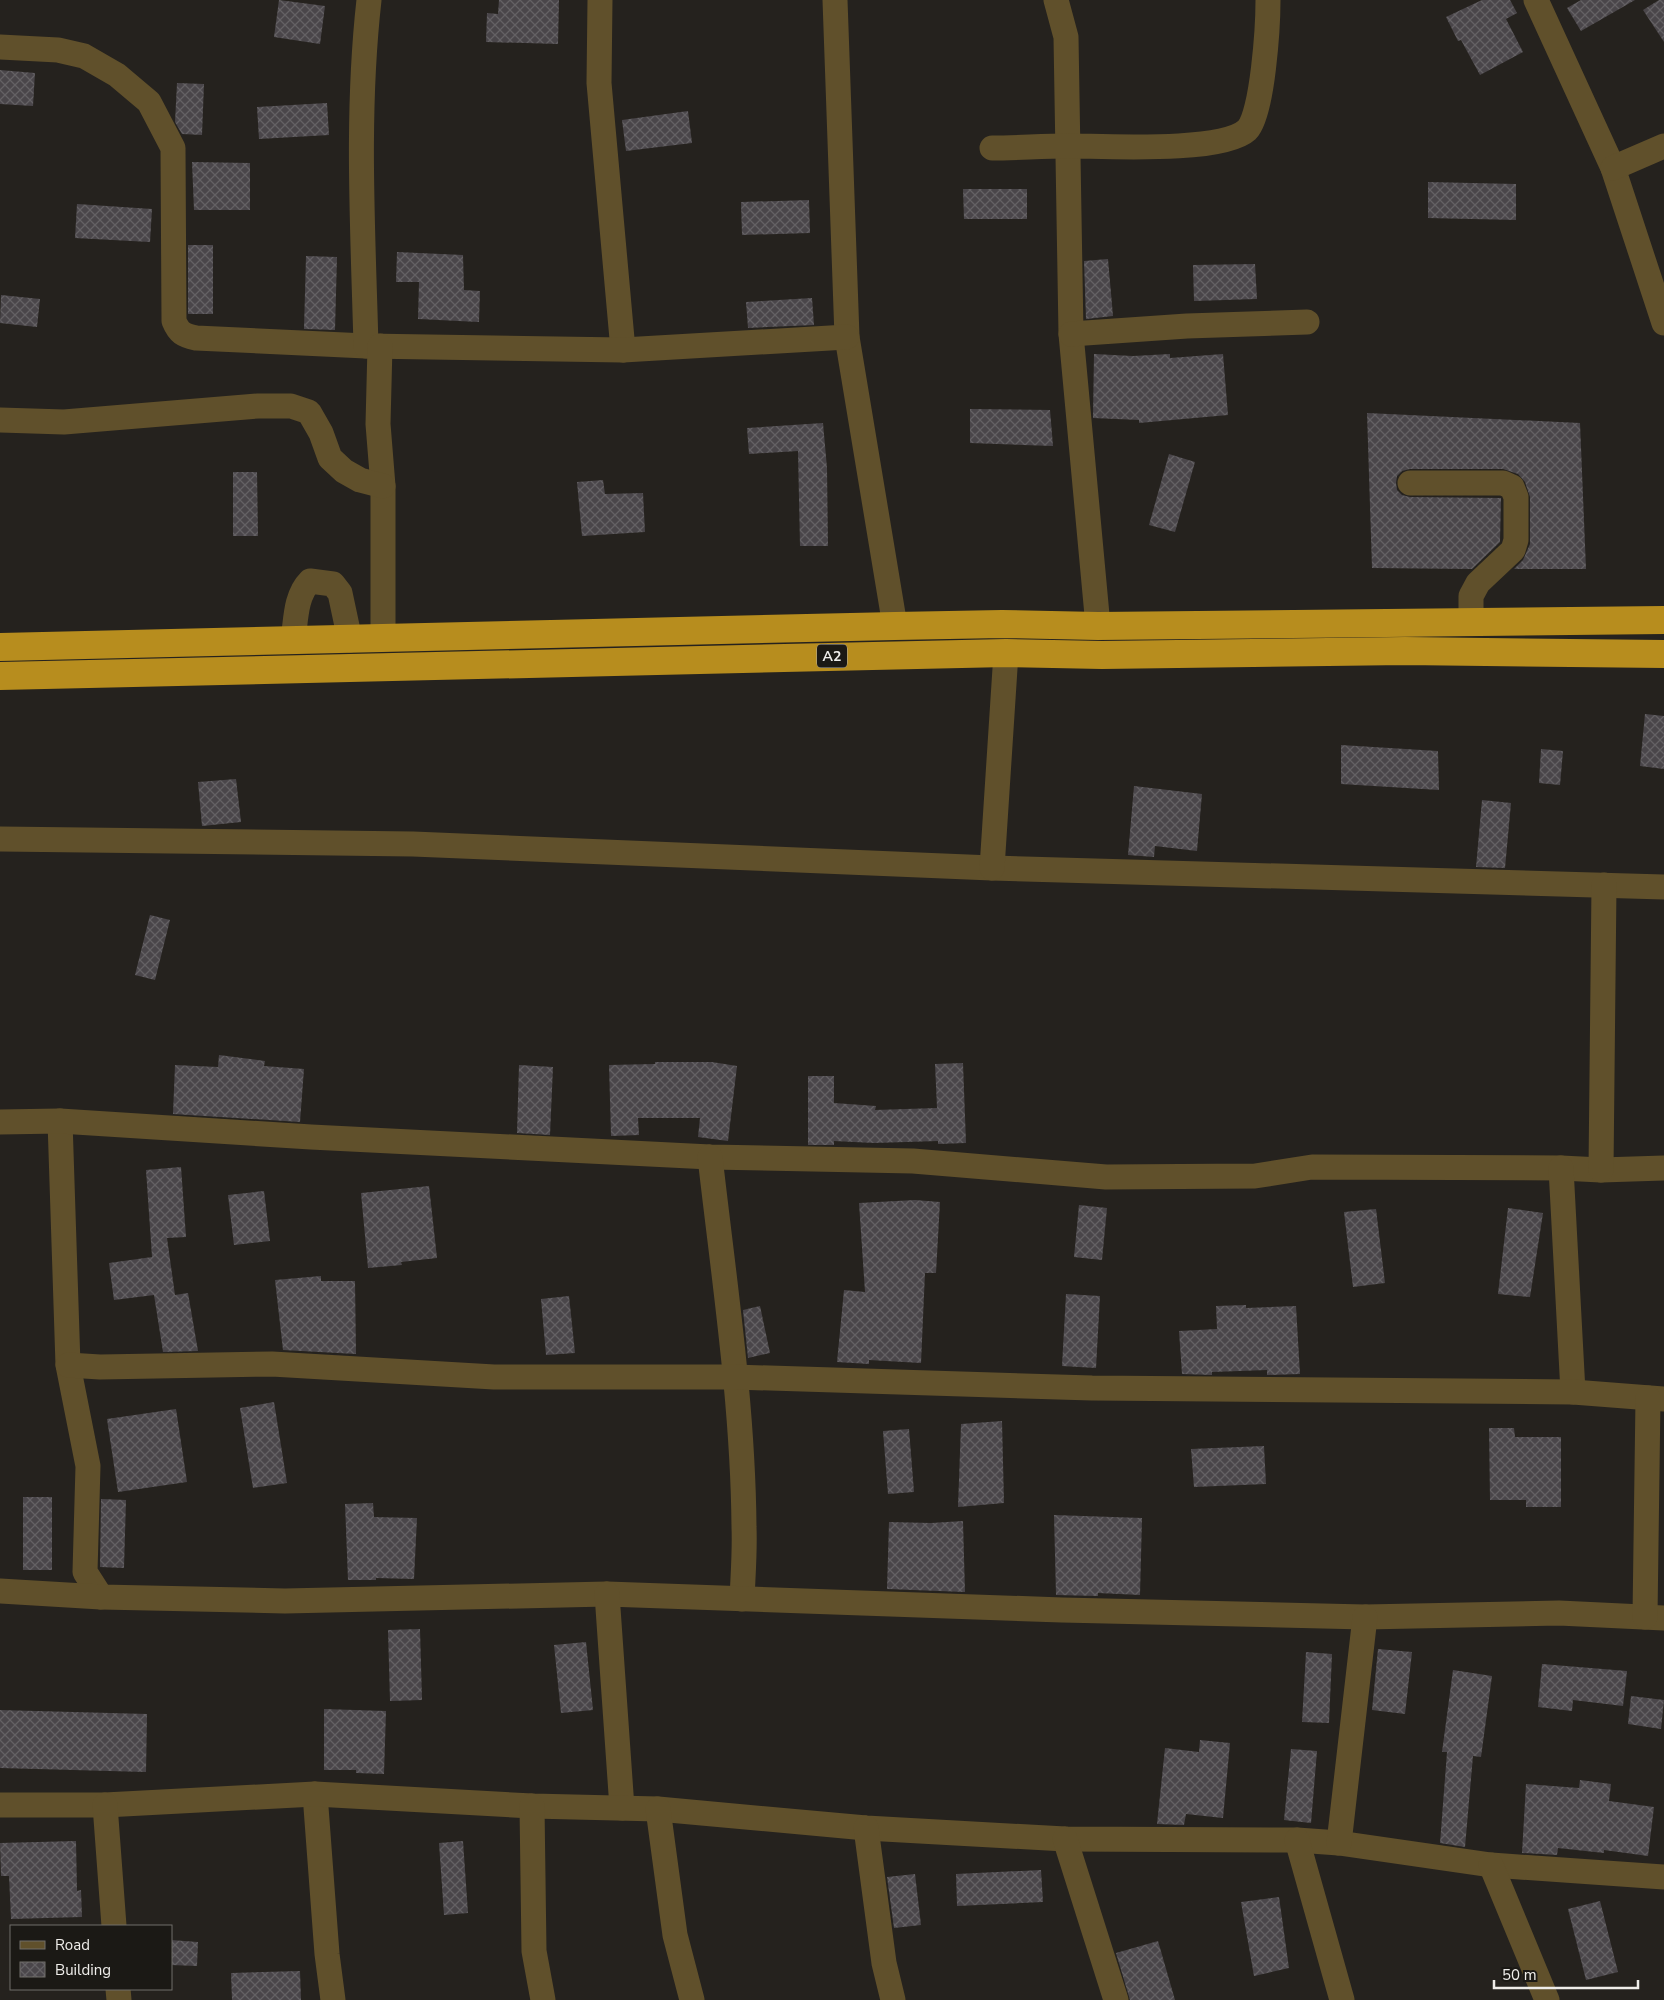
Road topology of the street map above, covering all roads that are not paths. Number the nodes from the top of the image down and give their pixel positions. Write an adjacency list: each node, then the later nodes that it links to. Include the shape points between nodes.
1 (369, 0): 16 (street, via 363,50 362,192)
2 (600, 0): 17 (street, via 599,83)
3 (835, 0): 15 (street)
4 (1056, 0): 8 (street, via 1066,36)
5 (1268, 0): 8 (street, via 1258,101 1247,129 1219,142 1147,147)
6 (1536, 0): 11 (street)
7 (0, 47): 16 (street, via 58,50 84,56 118,75 149,102 173,148 174,321 179,332 196,338)
8 (1068, 146): 10 (street); 14 (street)
9 (1664, 146): 11 (street)
10 (992, 148)
11 (1613, 168): 13 (street)
12 (1306, 322): 14 (street)
13 (1664, 323)
14 (1071, 334): 24 (street)
15 (847, 337): 17 (street); 23 (street)
16 (373, 346): 17 (street); 20 (street)
17 (623, 350)
18 (0, 420): 20 (street, via 64,422 291,406 309,412 330,458 344,471 360,480)
19 (1410, 483): 22 (street, via 1503,483 1512,487 1516,497 1516,540 1513,550 1478,583 1471,596)
20 (383, 486): 25 (street)
21 (1664, 620): 22 (highway, A2)
22 (1472, 622): 24 (highway, A2)
23 (895, 626): 24 (highway, A2); 25 (highway, A2)
24 (1098, 626)
25 (384, 638): 27 (highway, A2)
26 (293, 640): 27 (highway, A2); 27 (street, via 298,603 310,581 333,584 340,592); 28 (highway, A2)
27 (350, 640)
28 (0, 647)
29 (1006, 653): 30 (highway, A2, via 1405,651); 31 (highway, A2); 33 (street)
30 (1664, 654)
31 (0, 676)
32 (0, 839): 33 (street, via 413,844)
33 (992, 868): 35 (street)
34 (1663, 884): 35 (street)
35 (1604, 885): 41 (street)
36 (60, 1121): 37 (street); 38 (street); 42 (street)
37 (0, 1122)
38 (710, 1157): 39 (street, via 913,1161 1106,1177 1255,1176 1312,1167); 43 (street)
39 (1561, 1168): 41 (street); 44 (street)
40 (1664, 1168): 41 (street)
41 (1601, 1170)
42 (68, 1364): 43 (street, via 100,1367 272,1364 494,1377); 48 (street, via 88,1466 85,1572)
43 (734, 1377): 44 (street, via 1092,1388); 49 (street, via 744,1528)
44 (1573, 1392): 45 (street)
45 (1656, 1399): 51 (street)
46 (0, 1591): 48 (street)
47 (607, 1594): 48 (street, via 285,1602); 49 (street); 56 (street)
48 (101, 1597)
49 (742, 1599): 50 (street)
50 (1365, 1616): 51 (street, via 1560,1613); 61 (street)
51 (1654, 1618)
52 (315, 1794): 54 (street); 55 (street); 65 (street)
53 (0, 1805): 54 (street)
54 (105, 1805): 64 (street)
55 (532, 1806): 56 (street); 66 (street, via 534,1951)
56 (622, 1808): 57 (street)
57 (658, 1809): 58 (street); 67 (street, via 675,1935)
58 (866, 1828): 59 (street); 68 (street)
59 (1065, 1839): 60 (street); 69 (street)
60 (1297, 1840): 61 (street); 70 (street)
61 (1339, 1843): 62 (street)
62 (1491, 1865): 63 (street); 71 (street)
63 (1664, 1877)
64 (114, 1925)
65 (333, 2000)
66 (543, 2000)
67 (692, 2000)
68 (892, 2000)
69 (1116, 2000)
70 (1342, 2000)
71 (1547, 2000)

